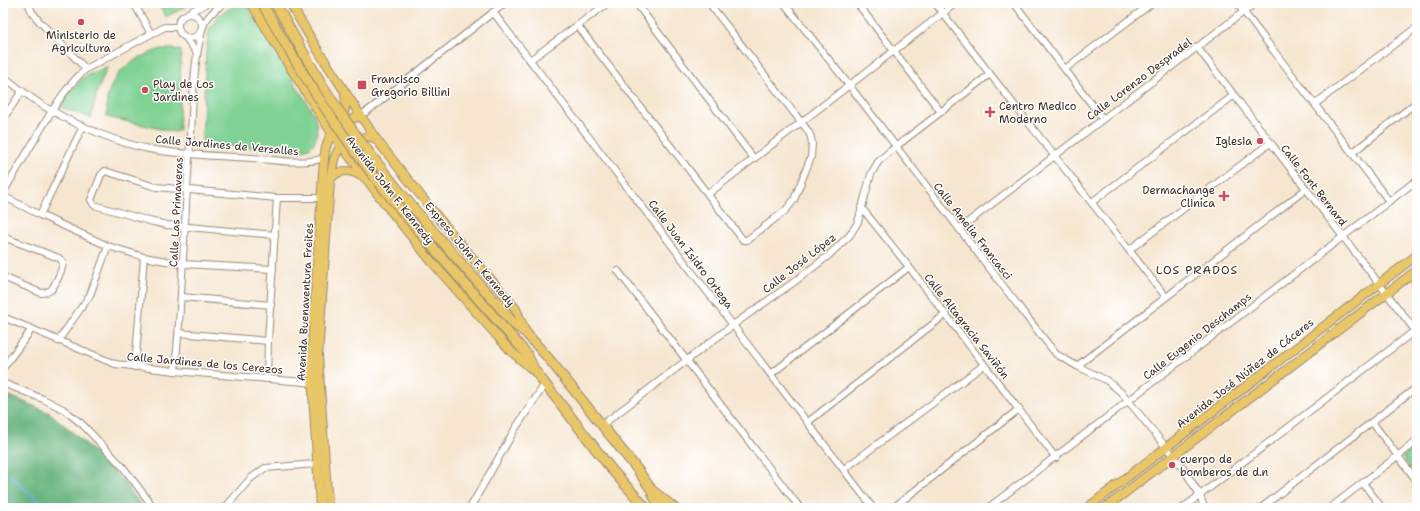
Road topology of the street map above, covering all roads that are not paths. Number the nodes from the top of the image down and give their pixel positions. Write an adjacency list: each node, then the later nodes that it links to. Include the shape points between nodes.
1 (28, 3): 35 (street, via 39,21)
2 (208, 3): 24 (street)
3 (224, 3): 28 (street, Calle Las Primaveras, via 205,20)
4 (251, 3): 47 (main road, Avenida John F. Kennedy)
5 (262, 3): 113 (highway, Expreso John F. Kennedy, bridge, via 336,125 358,156 413,224 527,354)
6 (275, 3): 104 (highway, Expreso John F. Kennedy, bridge, via 335,105 363,145 453,254 515,325)
7 (290, 3): 41 (main road, Avenida John F. Kennedy)
8 (505, 3): 21 (street)
9 (608, 3): 25 (street)
10 (636, 3): 64 (street)
11 (709, 3): 51 (street)
12 (784, 3): 39 (street, Calle Amelia Francasci)
13 (857, 3): 32 (street)
14 (935, 3): 23 (street)
15 (956, 3): 23 (street)
16 (1014, 3): 36 (street)
17 (1152, 3): 36 (street)
18 (1237, 3): 22 (street)
19 (1255, 3): 22 (street, Calle Lorenzo Despradel)
20 (136, 6): 29 (street)
21 (493, 12): 34 (street, Calle Juan Isidro Ortega); 48 (street)
22 (1243, 12): 31 (street, Calle Lorenzo Despradel); 44 (street)
23 (943, 13): 32 (street); 37 (street)
24 (185, 15): 26 (street); 28 (street, via 197,16 202,23)
25 (578, 26): 34 (street); 71 (street)
26 (178, 27): 29 (street, via 166,27); 30 (street, via 180,34)
27 (1417, 27): 44 (street)
28 (202, 29): 30 (street, via 197,37); 33 (street, Calle Las Primaveras)
29 (152, 34): 35 (street)
30 (186, 38): 33 (street)
31 (1197, 47): 42 (street, Calle Font Bernard); 50 (street, Calle Lorenzo Despradel)
32 (894, 51): 39 (street); 46 (street)
33 (197, 53): 60 (street, Calle Las Primaveras)
34 (530, 60): 100 (street, Calle Juan Isidro Ortega)
35 (86, 69): 45 (street, via 64,92)
36 (1065, 69): 50 (street)
37 (990, 74): 46 (street, Calle José López); 61 (street)
38 (3, 76): 40 (street, Calle Jardines de Versalles)
39 (849, 85): 51 (street); 57 (street, Calle Amelia Francasci)
40 (22, 91): 45 (street, Calle Jardines de Versalles); 49 (street)
41 (345, 92): 47 (main road, via 346,108 341,116 330,119); 48 (main road, Avenida John F. Kennedy)
42 (1233, 96): 55 (street, Calle Font Bernard); 75 (street)
43 (1417, 102): 59 (street)
44 (1315, 104): 59 (street)
45 (52, 111): 52 (street, Calle Jardines de Versalles); 70 (street)
46 (941, 112): 57 (street, Calle José López)
47 (321, 115): 53 (main road, Avenida John F. Kennedy); 58 (main road)
48 (362, 117): 53 (main road, via 339,125); 54 (main road, Avenida John F. Kennedy); 56 (main road, Avenida Buenaventura Freites, via 345,135)
49 (3, 119)
50 (1103, 119): 61 (street, Calle Lorenzo Despradel)
51 (801, 123): 64 (street); 71 (street, via 811,137 811,157 794,200 785,211 747,240 743,240)
52 (83, 126): 60 (street, Calle Jardines de Versalles, via 148,149); 77 (street)
53 (332, 133): 56 (main road, Avenida John F. Kennedy); 58 (main road, Avenida Buenaventura Freites)
54 (376, 139): 63 (main road, via 367,136 357,141 352,149); 104 (main road, Avenida John F. Kennedy, via 516,309)
55 (1270, 143): 69 (street, Calle Font Bernard); 84 (street)
56 (341, 144): 63 (main road, Avenida John F. Kennedy); 67 (main road, Avenida Buenaventura Freites, via 334,158)
57 (896, 147): 76 (street, Calle José López, via 878,162 871,174); 79 (street, Calle Amelia Francasci)
58 (326, 148): 62 (main road, Avenida Buenaventura Freites)
59 (1352, 153): 74 (street)
60 (189, 154): 62 (street, Calle Jardines de Versalles, via 308,162); 68 (street, Calle Las Primaveras)
61 (1055, 156): 75 (street); 79 (street, Calle Lorenzo Despradel)
62 (324, 158): 73 (main road, Avenida Buenaventura Freites)
63 (351, 159): 65 (main road, Avenida John F. Kennedy)
64 (754, 159): 71 (street)
65 (367, 180): 67 (main road, via 348,170 338,172); 113 (main road, Avenida John F. Kennedy, via 458,292 513,353)
66 (1417, 180): 74 (street, Calle Eugenio Deschamps)
67 (330, 181): 117 (main road, Avenida Buenaventura Freites)
68 (187, 189): 72 (street); 78 (street, Calle Las Primaveras); 78 (street, via 156,187 105,171 101,175 92,202 94,205 153,222)
69 (1306, 189): 82 (street, Calle Font Bernard); 96 (street)
70 (3, 194): 77 (street)
71 (708, 194)
72 (277, 198): 73 (street); 80 (street)
73 (321, 198): 117 (main road, Avenida Buenaventura Freites, via 311,343)
74 (1389, 201): 82 (street, Calle Eugenio Deschamps)
75 (1092, 202): 84 (street)
76 (861, 207): 88 (street, Calle Altagracia Saviñón); 100 (street, Calle José López, via 858,222 850,235 828,256)
77 (40, 215): 83 (street)
78 (184, 226): 80 (street); 87 (street, Calle Las Primaveras)
79 (959, 229): 109 (street, Calle Amelia Francasci, via 1056,354)
80 (275, 235): 89 (street)
81 (3, 237): 92 (street, via 59,258 63,262 63,267 46,293)
82 (1342, 237): 93 (street, Calle Font Bernard); 120 (street, Calle Eugenio Deschamps)
83 (108, 246): 86 (street); 105 (street, via 90,295)
84 (1129, 250): 96 (street)
85 (1417, 255): 93 (main road, Avenida José Núñez de Cáceres)
86 (144, 257): 87 (street); 110 (street)
87 (183, 264): 89 (street); 95 (street, Calle Las Primaveras)
88 (909, 267): 98 (street, Calle Altagracia Saviñón); 114 (street)
89 (273, 269): 97 (street)
90 (1417, 270): 94 (main road, Avenida José Núñez de Cáceres)
91 (618, 271): 107 (street)
92 (3, 277)
93 (1378, 284): 94 (street, Calle Font Bernard); 126 (main road, Avenida José Núñez de Cáceres)
94 (1386, 294): 102 (street, Calle Font Bernard); 127 (main road, Avenida José Núñez de Cáceres)
95 (181, 297): 97 (street); 103 (street, Calle Las Primaveras)
96 (1166, 297): 109 (street)
97 (271, 305): 106 (street)
98 (946, 314): 108 (street, Calle Altagracia Saviñón); 122 (street)
99 (3, 317): 101 (street, Calle Jardines de los Cerezos)
100 (733, 325): 107 (street, Calle José López); 114 (street, Calle Juan Isidro Ortega)
101 (32, 329): 105 (street, Calle Jardines de los Cerezos); 111 (street)
102 (1416, 331): 136 (street)
103 (179, 333): 106 (street); 112 (street, Calle Las Primaveras)
104 (526, 333): 124 (highway, Expreso John F. Kennedy)
105 (58, 341): 110 (street, Calle Jardines de los Cerezos, via 115,364)
106 (268, 341): 115 (street)
107 (687, 361): 124 (street, Calle José López); 146 (street)
108 (984, 364): 121 (street, Calle Altagracia Saviñón); 131 (street)
109 (1077, 366): 120 (street, Calle Amelia Francasci, via 1106,380)
110 (135, 367): 112 (street, Calle Jardines de los Cerezos)
111 (3, 368)
112 (175, 371): 115 (street, Calle Jardines de los Cerezos)
113 (535, 371): 118 (highway, Expreso John F. Kennedy)
114 (771, 374): 122 (street, Calle Juan Isidro Ortega)
115 (267, 378): 117 (street, Calle Jardines de los Cerezos)
116 (3, 383): 138 (street, via 63,409 82,424 123,467)
117 (315, 383): 130 (main road, Avenida Buenaventura Freites); 141 (main road, Avenida Buenaventura Freites)
118 (545, 384): 135 (highway, Expreso John F. Kennedy, via 612,470); 142 (street, via 515,429)
119 (1417, 388): 123 (street)
120 (1128, 401): 126 (street, Calle Amelia Francasci); 129 (street, Calle Eugenio Deschamps)
121 (1019, 409): 129 (street, Calle Altagracia Saviñón); 148 (street)
122 (808, 422): 131 (street, Calle Juan Isidro Ortega)
123 (1372, 422): 128 (street); 154 (street)
124 (602, 426): 134 (highway, Expreso John F. Kennedy)
125 (1417, 442): 128 (street)
126 (1166, 447): 127 (street, Calle Amelia Francasci); 150 (main road, Avenida José Núñez de Cáceres)
127 (1173, 456): 136 (street, Calle Amelia Francasci); 151 (main road, Avenida José Núñez de Cáceres)
128 (1398, 456): 132 (street); 133 (street)
129 (1056, 458): 149 (street, Calle Eugenio Deschamps)
130 (316, 464): 139 (street, via 265,468 250,479); 140 (main road, Avenida Buenaventura Freites)
131 (844, 469): 147 (street, Calle Juan Isidro Ortega)
132 (1417, 481)
133 (1363, 483): 155 (street); 156 (street)
134 (651, 489): 137 (highway, Expreso John F. Kennedy); 145 (main road)
135 (635, 494): 143 (main road); 144 (highway, Expreso John F. Kennedy)
136 (1200, 494): 152 (street); 153 (street, Calle Amelia Francasci)
137 (661, 507)
138 (154, 508)
139 (225, 508)
140 (320, 508)
141 (328, 508)
142 (470, 508)
143 (642, 508)
144 (646, 508)
145 (675, 508)
146 (800, 508)
147 (873, 508)
148 (893, 508)
149 (988, 508)
150 (1087, 508)
151 (1105, 508)
152 (1183, 508)
153 (1204, 508)
154 (1260, 508)
155 (1330, 508)
156 (1382, 508)

